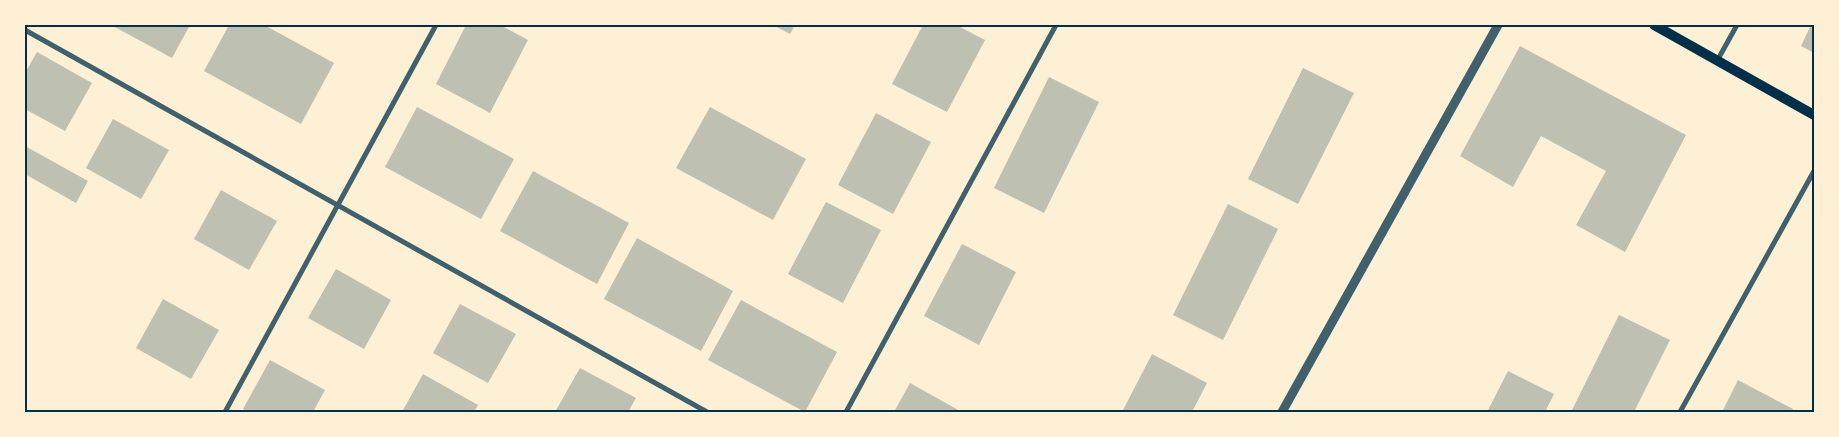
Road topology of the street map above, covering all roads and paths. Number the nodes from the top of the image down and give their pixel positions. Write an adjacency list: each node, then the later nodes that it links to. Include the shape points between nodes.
1 (436, 25): 10 (street)
2 (1056, 25): 13 (street)
3 (1498, 25): 14 (street)
4 (1654, 25): 7 (main road)
5 (1737, 25): 7 (street)
6 (25, 30): 10 (street)
7 (1717, 60): 8 (main road)
8 (1814, 115)
9 (1814, 171): 15 (street)
10 (338, 204): 11 (street); 12 (street)
11 (226, 412)
12 (707, 412)
13 (846, 412)
14 (1282, 412)
15 (1680, 412)

